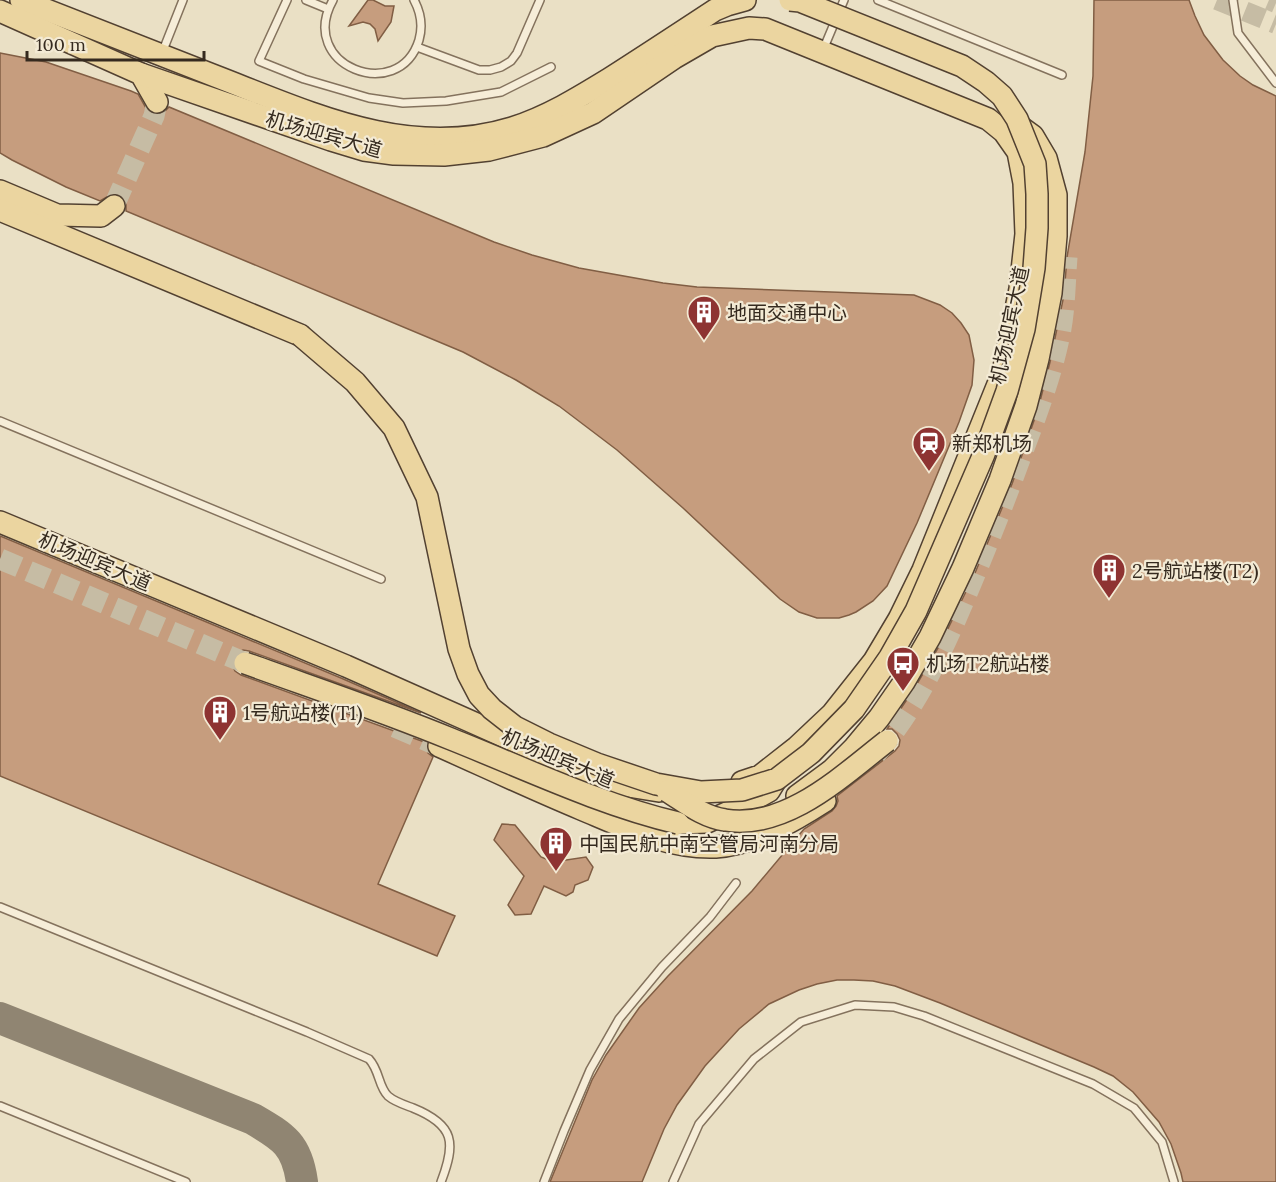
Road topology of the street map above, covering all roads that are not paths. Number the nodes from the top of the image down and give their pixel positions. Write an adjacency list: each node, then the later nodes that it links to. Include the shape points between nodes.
1 (21, 0): 17 (main road)
2 (183, 0): 17 (lane)
3 (287, 0): 18 (lane, via 259,61 369,98 403,103 501,92)
4 (306, 0): 13 (lane)
5 (333, 0): 13 (lane)
6 (414, 0): 15 (lane, via 421,16)
7 (540, 0): 15 (lane, via 518,53 501,68 478,70)
8 (745, 0): 17 (main road, via 715,10 556,111 515,128 469,138 407,138 341,124)
9 (790, 0): 23 (main road, bridge, via 962,66)
10 (844, 0): 16 (lane)
11 (878, 0): 20 (lane)
12 (1233, 0): 21 (lane, via 1238,33)
13 (328, 9): 15 (lane, via 326,38 332,52 354,70 369,74 397,68)
14 (0, 11): 19 (main road, 机场迎宾大道)
15 (417, 47)
16 (822, 52): 19 (main road, 机场迎宾大道, via 765,29 749,28 712,36 567,126 489,150 444,155 364,150); 22 (main road, 机场迎宾大道)
17 (161, 55)
18 (551, 67)
19 (141, 74): 24 (main road)
20 (1062, 75)
21 (1276, 83)
22 (906, 86): 35 (main road, 机场迎宾大道, via 988,119 1005,132 1018,152 1026,234 1020,289 1003,372 923,570 874,660 832,714); 36 (main road, via 950,95 991,110 1033,136 1046,158 1056,195 1051,292 1026,406 1000,480 958,578 904,682 879,718)
23 (1002, 96): 28 (main road, bridge, via 1028,119 1057,162 1069,207); 38 (main road, bridge, via 1017,119 1035,164 1037,228 1024,329 984,454 916,611 854,709 811,753 777,779 742,790 701,792)
24 (158, 102)
25 (0, 191): 26 (main road, via 57,215 101,216)
26 (114, 206)
27 (0, 210): 38 (main road, bridge, via 300,335 356,381 394,428 427,497 459,650 480,695 515,727 597,764)
28 (1067, 257)
29 (0, 421): 31 (lane)
30 (0, 522): 37 (main road, 机场迎宾大道, via 346,666)
31 (381, 579)
32 (245, 663): 42 (main road, bridge, via 443,735 645,815 678,823)
33 (887, 741): 38 (main road, bridge, via 818,794 754,821 723,820 700,812)
34 (439, 746): 40 (main road, via 640,834 682,845 716,847 740,843 786,824)
35 (797, 747): 37 (main road, 机场迎宾大道, via 760,776 721,790 685,795); 39 (main road)
36 (832, 770): 39 (main road); 42 (main road, via 800,795 748,814)
37 (609, 783): 41 (main road, via 678,807 710,810)
38 (656, 784)
39 (769, 791): 41 (main road)
40 (825, 801)
41 (742, 806): 42 (main road)
42 (707, 822)
43 (736, 883): 48 (lane, via 619,1019 590,1070)
44 (0, 907): 47 (lane, via 369,1059 387,1095 435,1118 446,1130 450,1154)
45 (0, 1106): 46 (lane)
46 (186, 1182)
47 (441, 1182)
48 (544, 1182)
49 (673, 1182): 50 (lane, via 699,1124 754,1059 801,1022 855,1005 894,1007 924,1016 1093,1084 1134,1108 1162,1142)
50 (1174, 1182)

